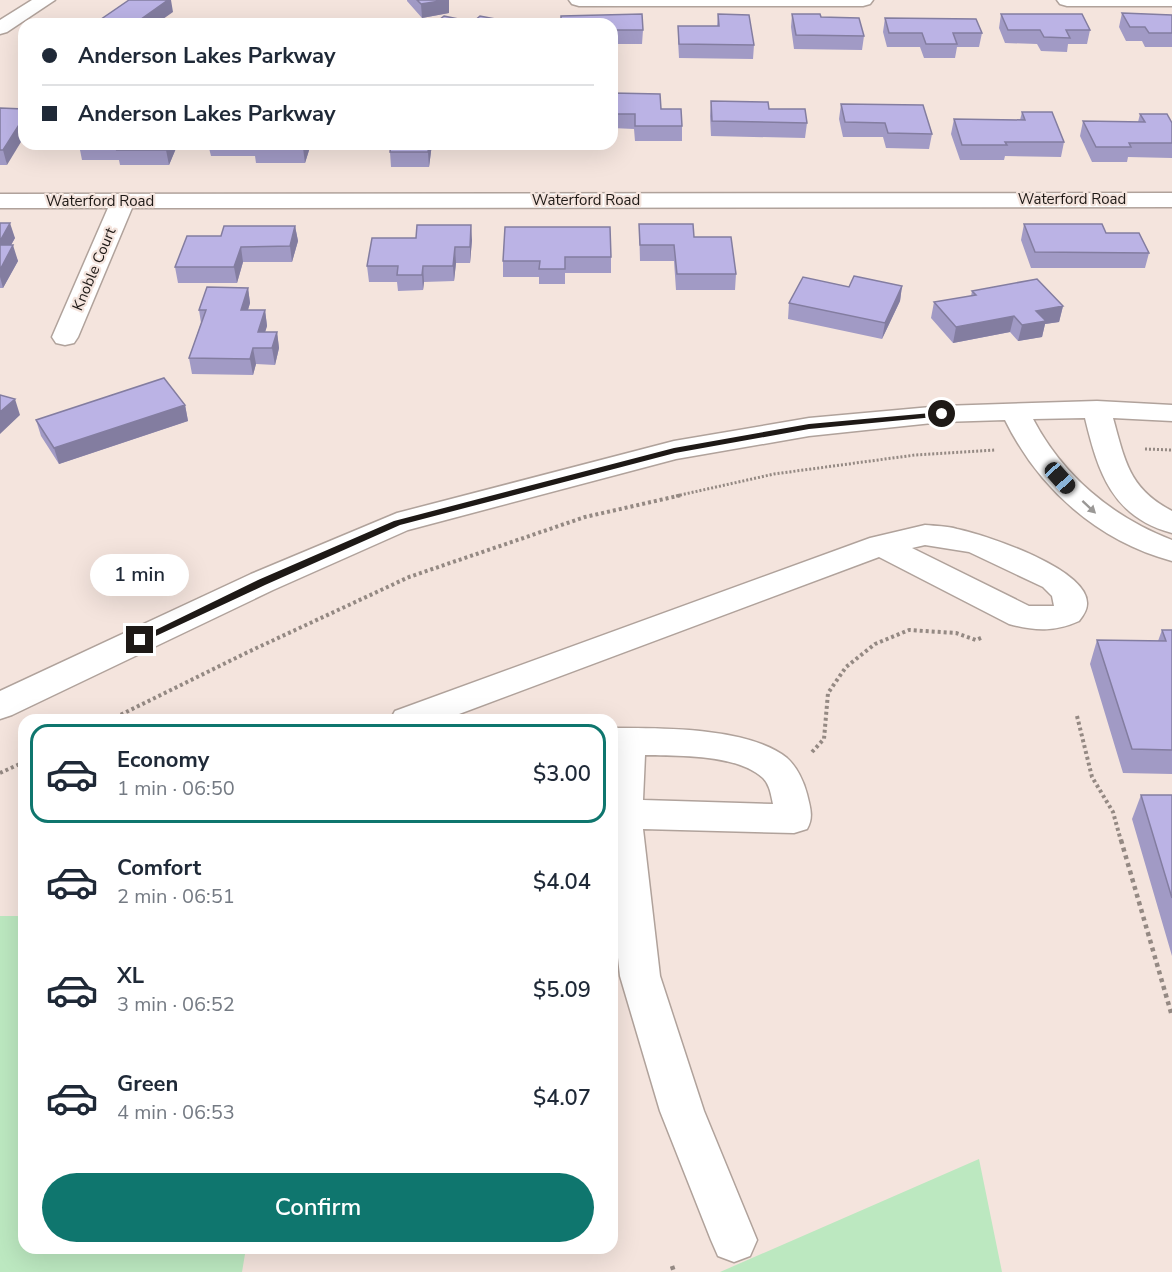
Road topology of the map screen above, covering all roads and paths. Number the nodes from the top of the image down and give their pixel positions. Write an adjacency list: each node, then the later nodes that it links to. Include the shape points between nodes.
1 (45, 0): 6 (street)
2 (579, 0): 3 (street)
3 (863, 0)
4 (1067, 0): 5 (street)
5 (1172, 0)
6 (0, 28)
7 (879, 199): 8 (street, Waterford Road); 10 (street, Waterford Road); 11 (street)
8 (1172, 200)
9 (0, 201): 10 (street, Waterford Road)
10 (123, 201): 12 (street, Knoble Court)
11 (884, 223)
12 (65, 338)
13 (1098, 409): 14 (street); 15 (street); 16 (street)
14 (1015, 411): 17 (street); 23 (street, via 809,427 674,450 397,523 262,582)
15 (1172, 413)
16 (1107, 447): 18 (path); 19 (street, via 1117,481 1146,509)
17 (1034, 448): 21 (street, one-way to 21, via 1094,513 1124,532); 24 (path, via 915,455 774,474 585,517 409,577)
18 (1172, 450)
19 (1172, 523)
20 (881, 544): 20 (street, via 925,535 980,545 1054,579 1067,591 1071,603 1068,613 1056,619 1021,616); 25 (street)
21 (1172, 551)
22 (992, 634): 30 (path, via 976,640 956,633 909,630 875,644 846,667 828,693 824,739)
23 (18, 708)
24 (122, 714)
25 (425, 714)
26 (1077, 716): 32 (path, via 1092,777 1113,812)
27 (620, 741): 30 (street, via 746,751 768,763); 31 (street)
28 (18, 765): 29 (path)
29 (0, 773)
30 (785, 781): 31 (street, via 794,819)
31 (624, 814): 33 (street, via 640,976 682,1112)
32 (1172, 1016)
33 (734, 1240)

